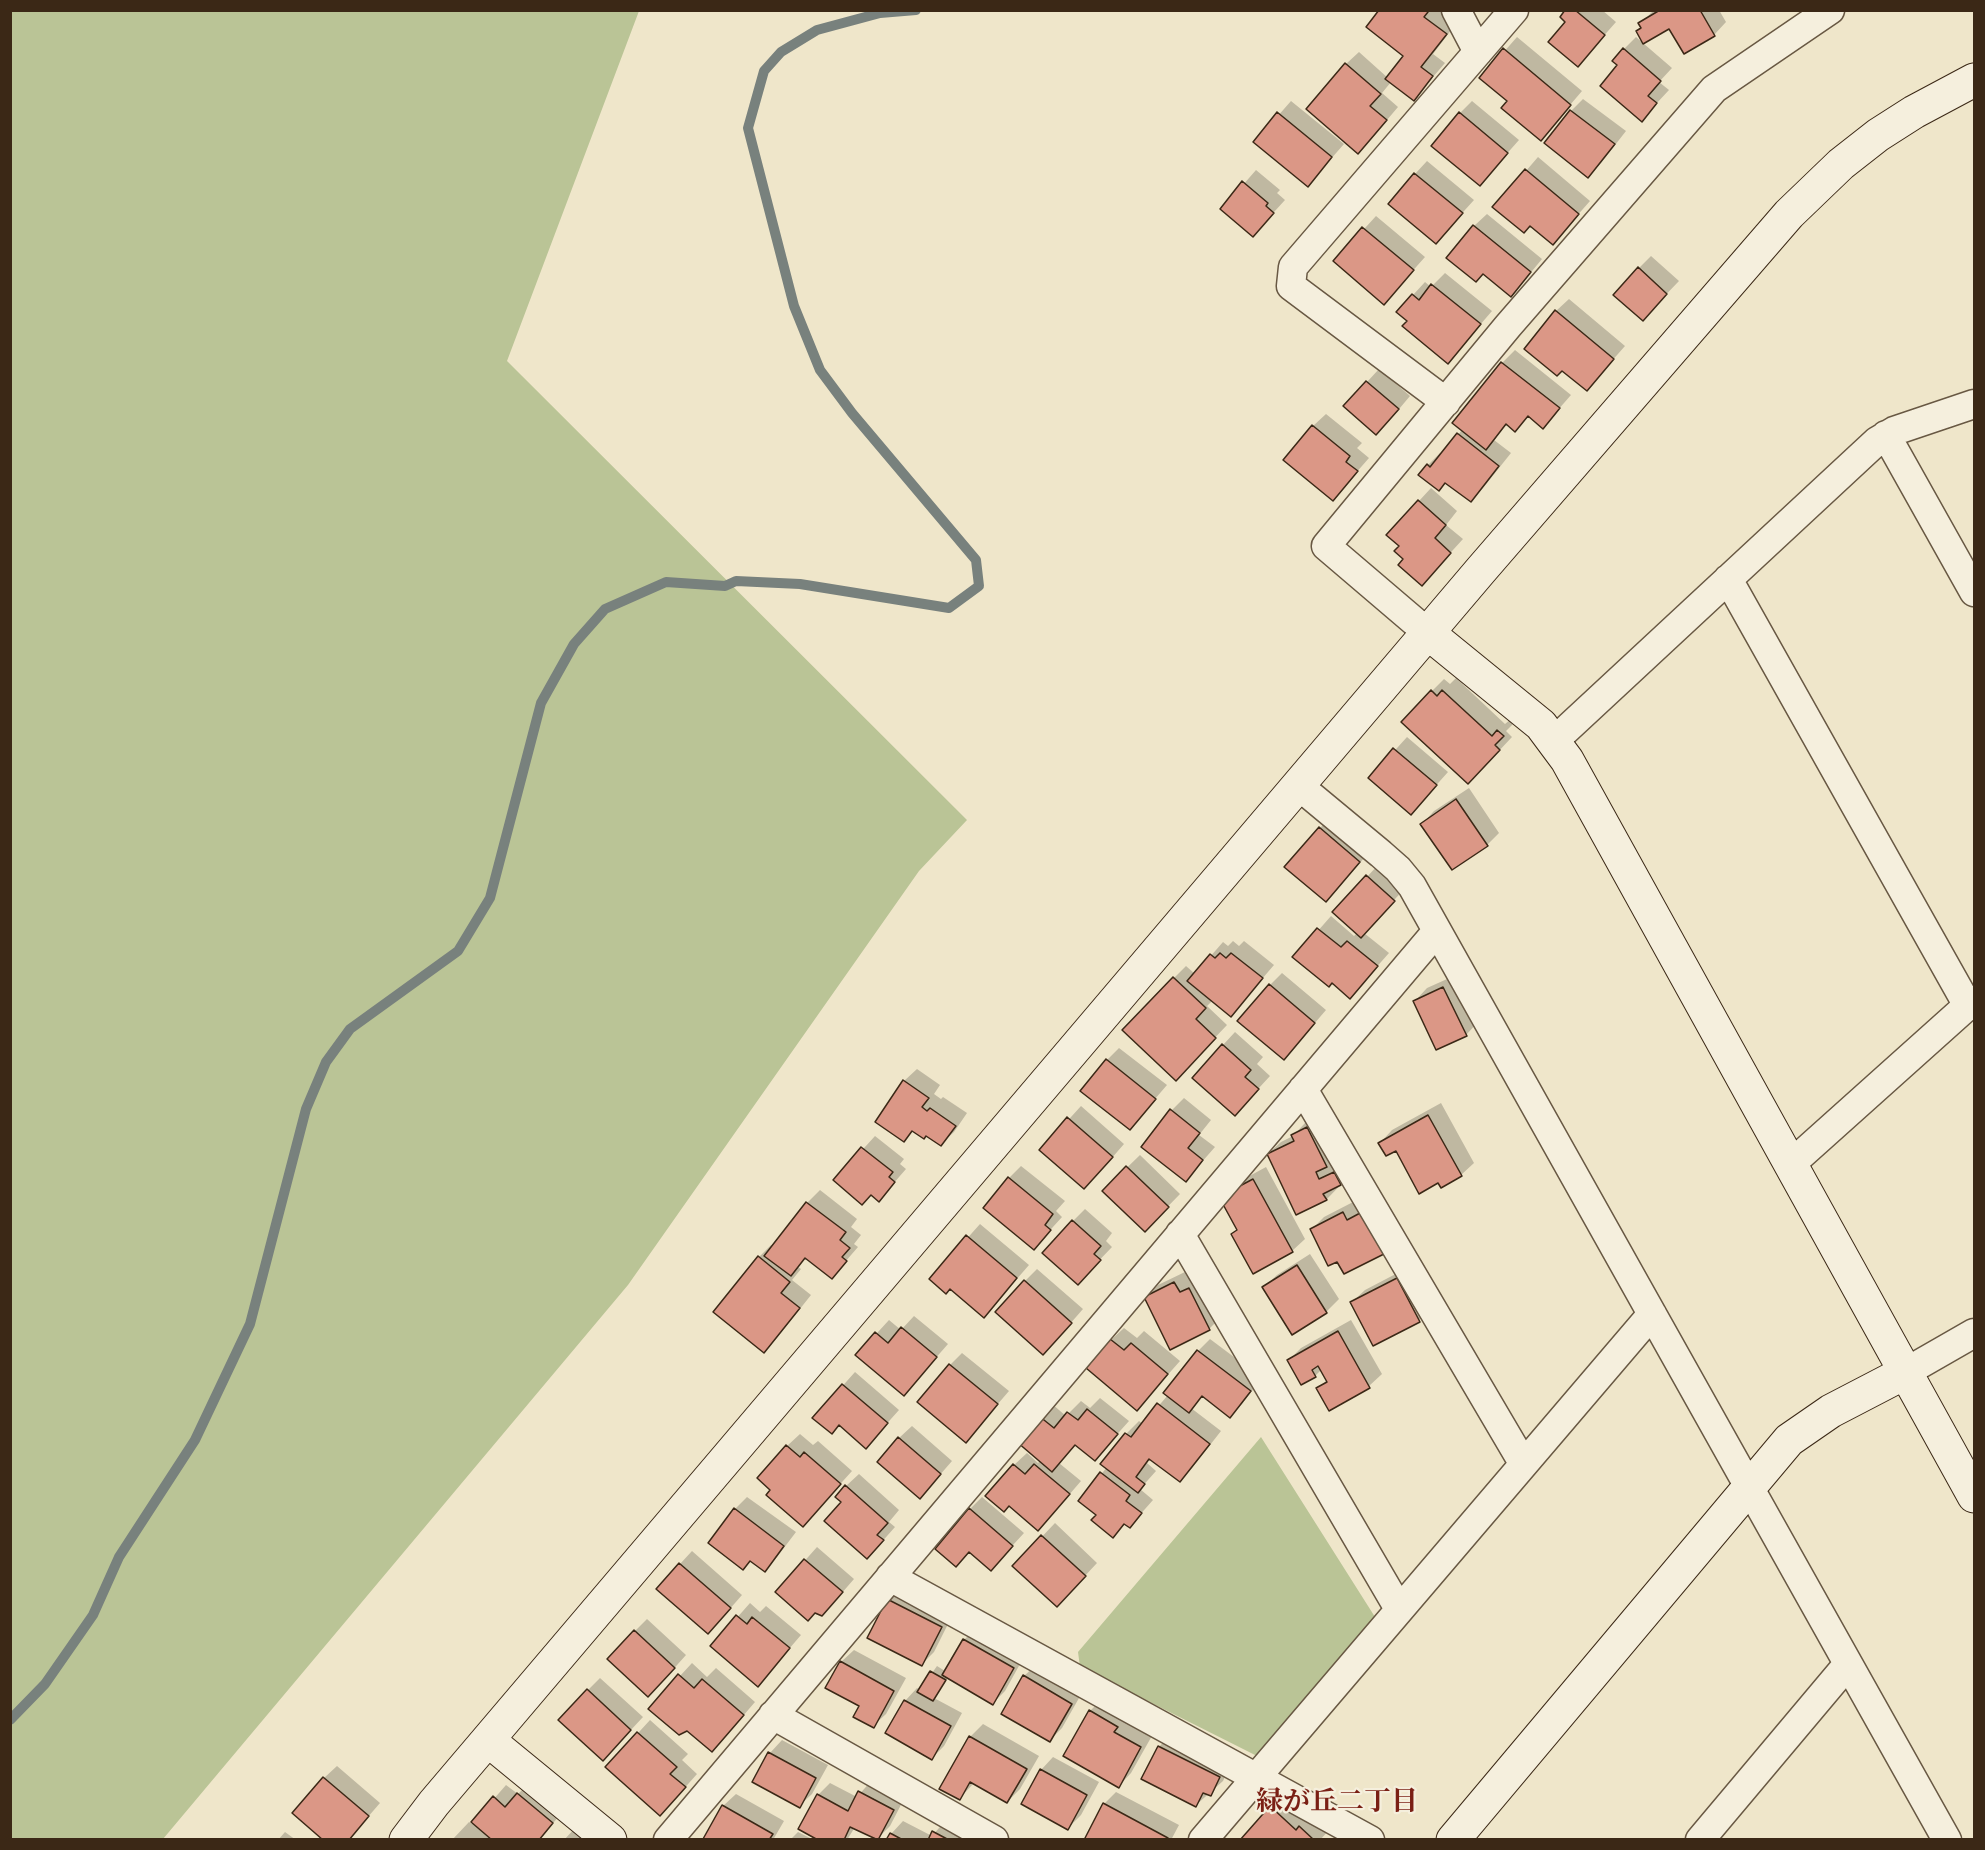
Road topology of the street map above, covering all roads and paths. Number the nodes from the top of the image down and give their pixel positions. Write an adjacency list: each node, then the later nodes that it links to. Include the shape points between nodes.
1 (1456, 10): 4 (street)
2 (1514, 10): 4 (street)
3 (1830, 10): 6 (street, via 1714,89)
4 (1478, 52): 6 (street, via 1293,267 1292,286)
5 (1974, 80): 11 (street, via 1878,135 1812,190)
6 (1446, 402): 11 (street, via 1326,546)
7 (1974, 404): 8 (street)
8 (1886, 435): 9 (street); 10 (street)
9 (1728, 579): 12 (street); 15 (street)
10 (1974, 592)
11 (1428, 633): 12 (street); 13 (street)
12 (1554, 741): 17 (street)
13 (1299, 786): 14 (street, via 1398,869); 29 (street)
14 (1437, 931): 16 (street); 19 (street)
15 (1971, 1003): 17 (street)
16 (1303, 1089): 18 (street); 22 (street)
17 (1791, 1164): 21 (street)
18 (1180, 1234): 25 (street); 26 (street)
19 (1652, 1314): 22 (street); 23 (street)
20 (1974, 1333): 21 (street)
21 (1906, 1372): 23 (street, via 1831,1411 1788,1440); 24 (street)
22 (1523, 1463): 26 (street)
23 (1749, 1488): 27 (street); 37 (street)
24 (1974, 1496)
25 (890, 1577): 28 (street); 30 (street)
26 (1400, 1609): 30 (street)
27 (1848, 1664): 38 (street); 39 (street)
28 (773, 1715): 33 (street); 34 (street)
29 (488, 1740): 31 (street); 32 (street)
30 (1257, 1777): 35 (street); 36 (street)
31 (406, 1839)
32 (610, 1839)
33 (668, 1839)
34 (994, 1839)
35 (1203, 1839)
36 (1370, 1839)
37 (1453, 1839)
38 (1700, 1839)
39 (1947, 1839)

